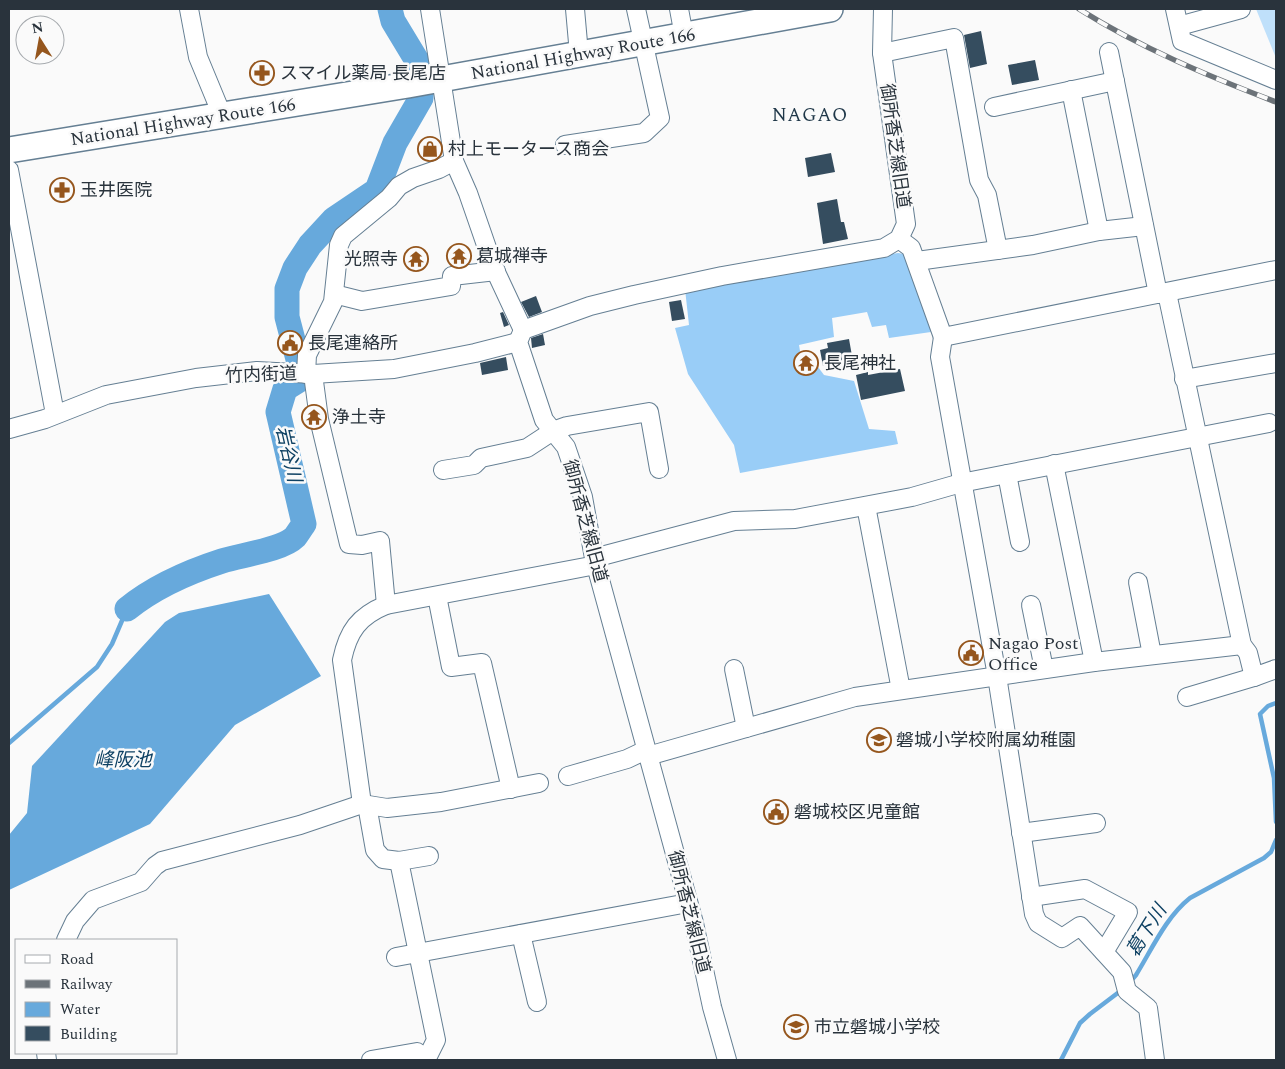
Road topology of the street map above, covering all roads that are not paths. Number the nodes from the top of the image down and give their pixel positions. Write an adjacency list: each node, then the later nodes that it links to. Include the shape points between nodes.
1 (189, 9): 22 (street, via 198,57)
2 (430, 9): 17 (street, 御所香芝線旧道)
3 (575, 9): 16 (street)
4 (636, 9): 13 (street)
5 (679, 9): 12 (street)
6 (830, 9): 10 (highway, National Highway Route 166)
7 (883, 9): 15 (street, 御所香芝線旧道)
8 (1175, 9): 11 (street)
9 (1241, 9): 11 (street)
10 (757, 16): 12 (highway, National Highway Route 166)
11 (1179, 26): 18 (street, via 1182,41)
12 (684, 36): 13 (highway, National Highway Route 166)
13 (644, 42): 16 (highway, National Highway Route 166); 23 (street, via 660,118 644,133)
14 (1108, 52): 19 (street)
15 (882, 53): 29 (street, 御所香芝線旧道, via 906,224); 30 (street, via 954,38 979,180 987,195)
16 (579, 54): 17 (highway, National Highway Route 166)
17 (442, 79): 22 (highway, National Highway Route 166); 25 (street, 御所香芝線旧道)
18 (1276, 80)
19 (1115, 81): 20 (street); 27 (street)
20 (1071, 90): 21 (street); 28 (street)
21 (994, 107)
22 (222, 115): 24 (highway, National Highway Route 166)
23 (565, 144)
24 (9, 150)
25 (454, 161): 33 (street, 御所香芝線旧道); 34 (street, via 399,186 343,236 339,245)
26 (9, 170): 41 (street)
27 (1144, 226): 28 (street); 35 (street)
28 (1099, 231): 30 (street)
29 (899, 239): 31 (street, via 911,248); 36 (street, via 884,248 722,276 590,306)
30 (998, 250): 31 (street)
31 (917, 261): 37 (street)
32 (1276, 270): 35 (street)
33 (496, 271): 34 (street, via 452,276 451,286 362,301); 36 (street, 御所香芝線旧道)
34 (334, 294): 39 (street, via 307,355)
35 (1162, 294): 37 (street); 40 (street)
36 (521, 336): 39 (street, 竹内街道, via 475,353 394,369); 44 (street, 御所香芝線旧道, via 544,420)
37 (943, 337): 50 (street, via 940,357)
38 (1276, 363): 40 (street)
39 (304, 374): 41 (street, 竹内街道, via 257,371 196,378 106,395); 56 (street, via 320,419 349,544 380,541)
40 (1184, 379): 45 (street)
41 (55, 414): 43 (street, 竹内街道)
42 (1269, 423): 45 (street)
43 (9, 429)
44 (554, 432): 47 (street, via 567,426 649,412); 48 (street, via 527,448 481,458 474,465); 53 (street, 御所香芝線旧道, via 566,447 583,497)
45 (1196, 437): 46 (street); 58 (street)
46 (1054, 464): 49 (street); 60 (street)
47 (659, 469)
48 (444, 470)
49 (1007, 474): 50 (street); 52 (street)
50 (961, 483): 51 (street); 64 (street)
51 (866, 506): 53 (street, via 795,519 734,521); 66 (street)
52 (1020, 542)
53 (595, 561): 55 (street); 69 (street, 御所香芝線旧道)
54 (1138, 582): 59 (street)
55 (437, 596): 56 (street); 72 (street, via 452,668 482,663)
56 (386, 605): 73 (street, via 370,612 356,624 342,660)
57 (1031, 605): 62 (street)
58 (1242, 645): 59 (street); 65 (street, via 1248,653)
59 (1152, 655): 60 (street)
60 (1094, 662): 62 (street)
61 (734, 669): 68 (street)
62 (1044, 669): 64 (street)
63 (1276, 669): 65 (street)
64 (997, 676): 66 (street); 75 (street)
65 (1254, 677): 67 (street)
66 (901, 690): 68 (street, via 839,700)
67 (1187, 697)
68 (746, 728): 69 (street)
69 (647, 753): 70 (street); 79 (street, 御所香芝線旧道)
70 (568, 776)
71 (539, 784): 72 (street)
72 (511, 789): 73 (street, via 387,808)
73 (364, 804): 77 (street, via 375,850 383,859); 81 (street, via 300,826 162,861 141,882 93,900 75,921)
74 (1096, 823): 75 (street)
75 (1021, 833): 78 (street)
76 (429, 856): 77 (street)
77 (399, 861): 83 (street)
78 (1031, 897): 82 (street, via 1038,923 1062,938 1080,926); 82 (street, via 1085,889 1128,912)
79 (688, 903): 80 (street); 88 (street, 御所香芝線旧道)
80 (521, 934): 83 (street); 85 (street)
81 (66, 939)
82 (1104, 952): 89 (street, via 1122,972 1127,991 1148,1008)
83 (418, 953): 84 (street); 87 (street, via 436,1040)
84 (396, 957)
85 (537, 1002)
86 (370, 1060): 87 (street, via 417,1052)
87 (426, 1060)
88 (727, 1060)
89 (1155, 1060)

